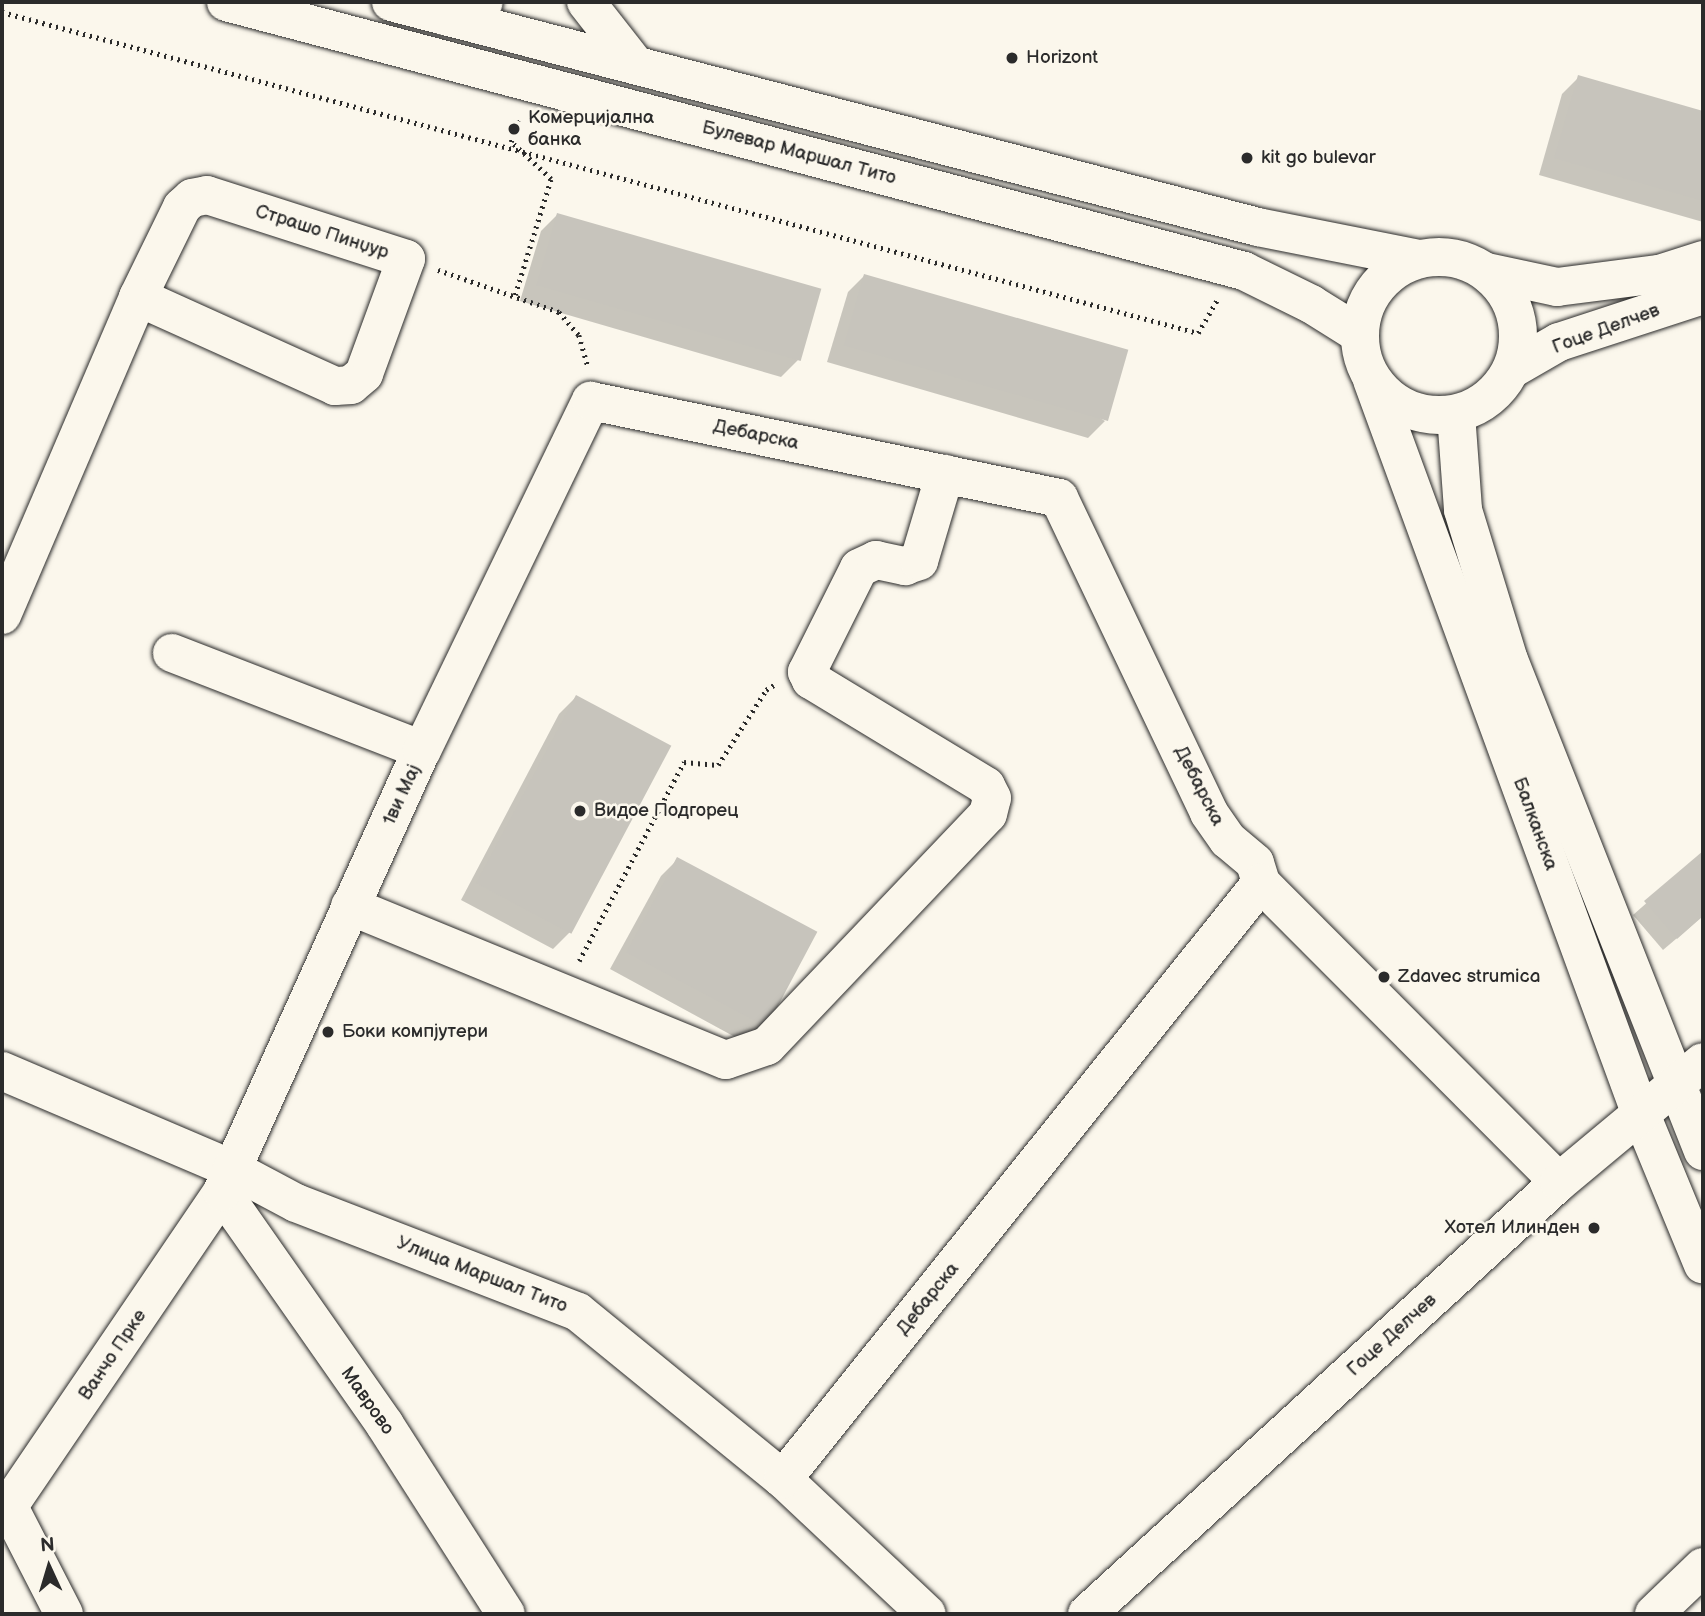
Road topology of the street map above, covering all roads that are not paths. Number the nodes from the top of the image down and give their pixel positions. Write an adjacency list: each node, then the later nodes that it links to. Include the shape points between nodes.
1 (226, 2): 12 (street, Булевар Маршал Тито, via 1244,271)
2 (391, 2): 5 (street)
3 (484, 2): 5 (street)
4 (586, 2): 6 (street)
5 (445, 16): 6 (street)
6 (633, 62): 7 (street, via 1258,227)
7 (1419, 259): 9 (street, via 1462,260); 12 (street, via 1383,279 1367,302)
8 (1703, 260): 9 (street, Гоце Делчев, via 1659,274 1557,287)
9 (1488, 272): 13 (street, via 1508,295 1518,320)
10 (1703, 295): 13 (street, Гоце Делчев, via 1559,342)
11 (138, 297): 11 (street, Страшо Пинџур, via 182,207 192,198 207,195 406,259 364,374 351,385 335,386); 18 (street, Страшо Пинџур)
12 (1359, 334): 14 (street)
13 (1512, 369): 16 (street, via 1480,405)
14 (1372, 380): 16 (street, via 1389,398 1417,412); 25 (street, Балканска)
15 (591, 401): 17 (street, Дебарска); 20 (street, 1ви Мај)
16 (1456, 414): 24 (street, Балканска, via 1462,510 1505,647)
17 (945, 474): 21 (street, Дебарска, via 1052,496 1066,507 1209,813 1227,840 1255,863); 22 (street, via 919,561 905,566 876,560 859,568 808,664 811,680 986,786 992,797 988,814 766,1046 726,1060)
18 (2, 615)
19 (172, 653): 20 (street)
20 (422, 750): 22 (street, 1ви Мај)
21 (1261, 883): 28 (street); 30 (street, Дебарска)
22 (350, 906): 27 (street, 1ви Мај)
23 (2, 1071): 27 (street, Улица Маршал Тито)
24 (1690, 1074): 25 (street, Гоце Делчев); 26 (street, Балканска)
25 (1640, 1112): 28 (street, Гоце Делчев); 29 (street, Балканска)
26 (1703, 1151)
27 (227, 1181): 30 (street, Улица Маршал Тито, via 296,1203 578,1312); 31 (street, Ванчо Прке); 34 (street, Маврово)
28 (1559, 1182): 36 (street, Гоце Делчев)
29 (1703, 1265)
30 (783, 1479): 35 (street, Улица Маршал Тито)
31 (5, 1510): 33 (street)
32 (1703, 1567): 37 (street)
33 (64, 1614)
34 (506, 1614)
35 (926, 1614)
36 (1087, 1614)
37 (1654, 1614)

